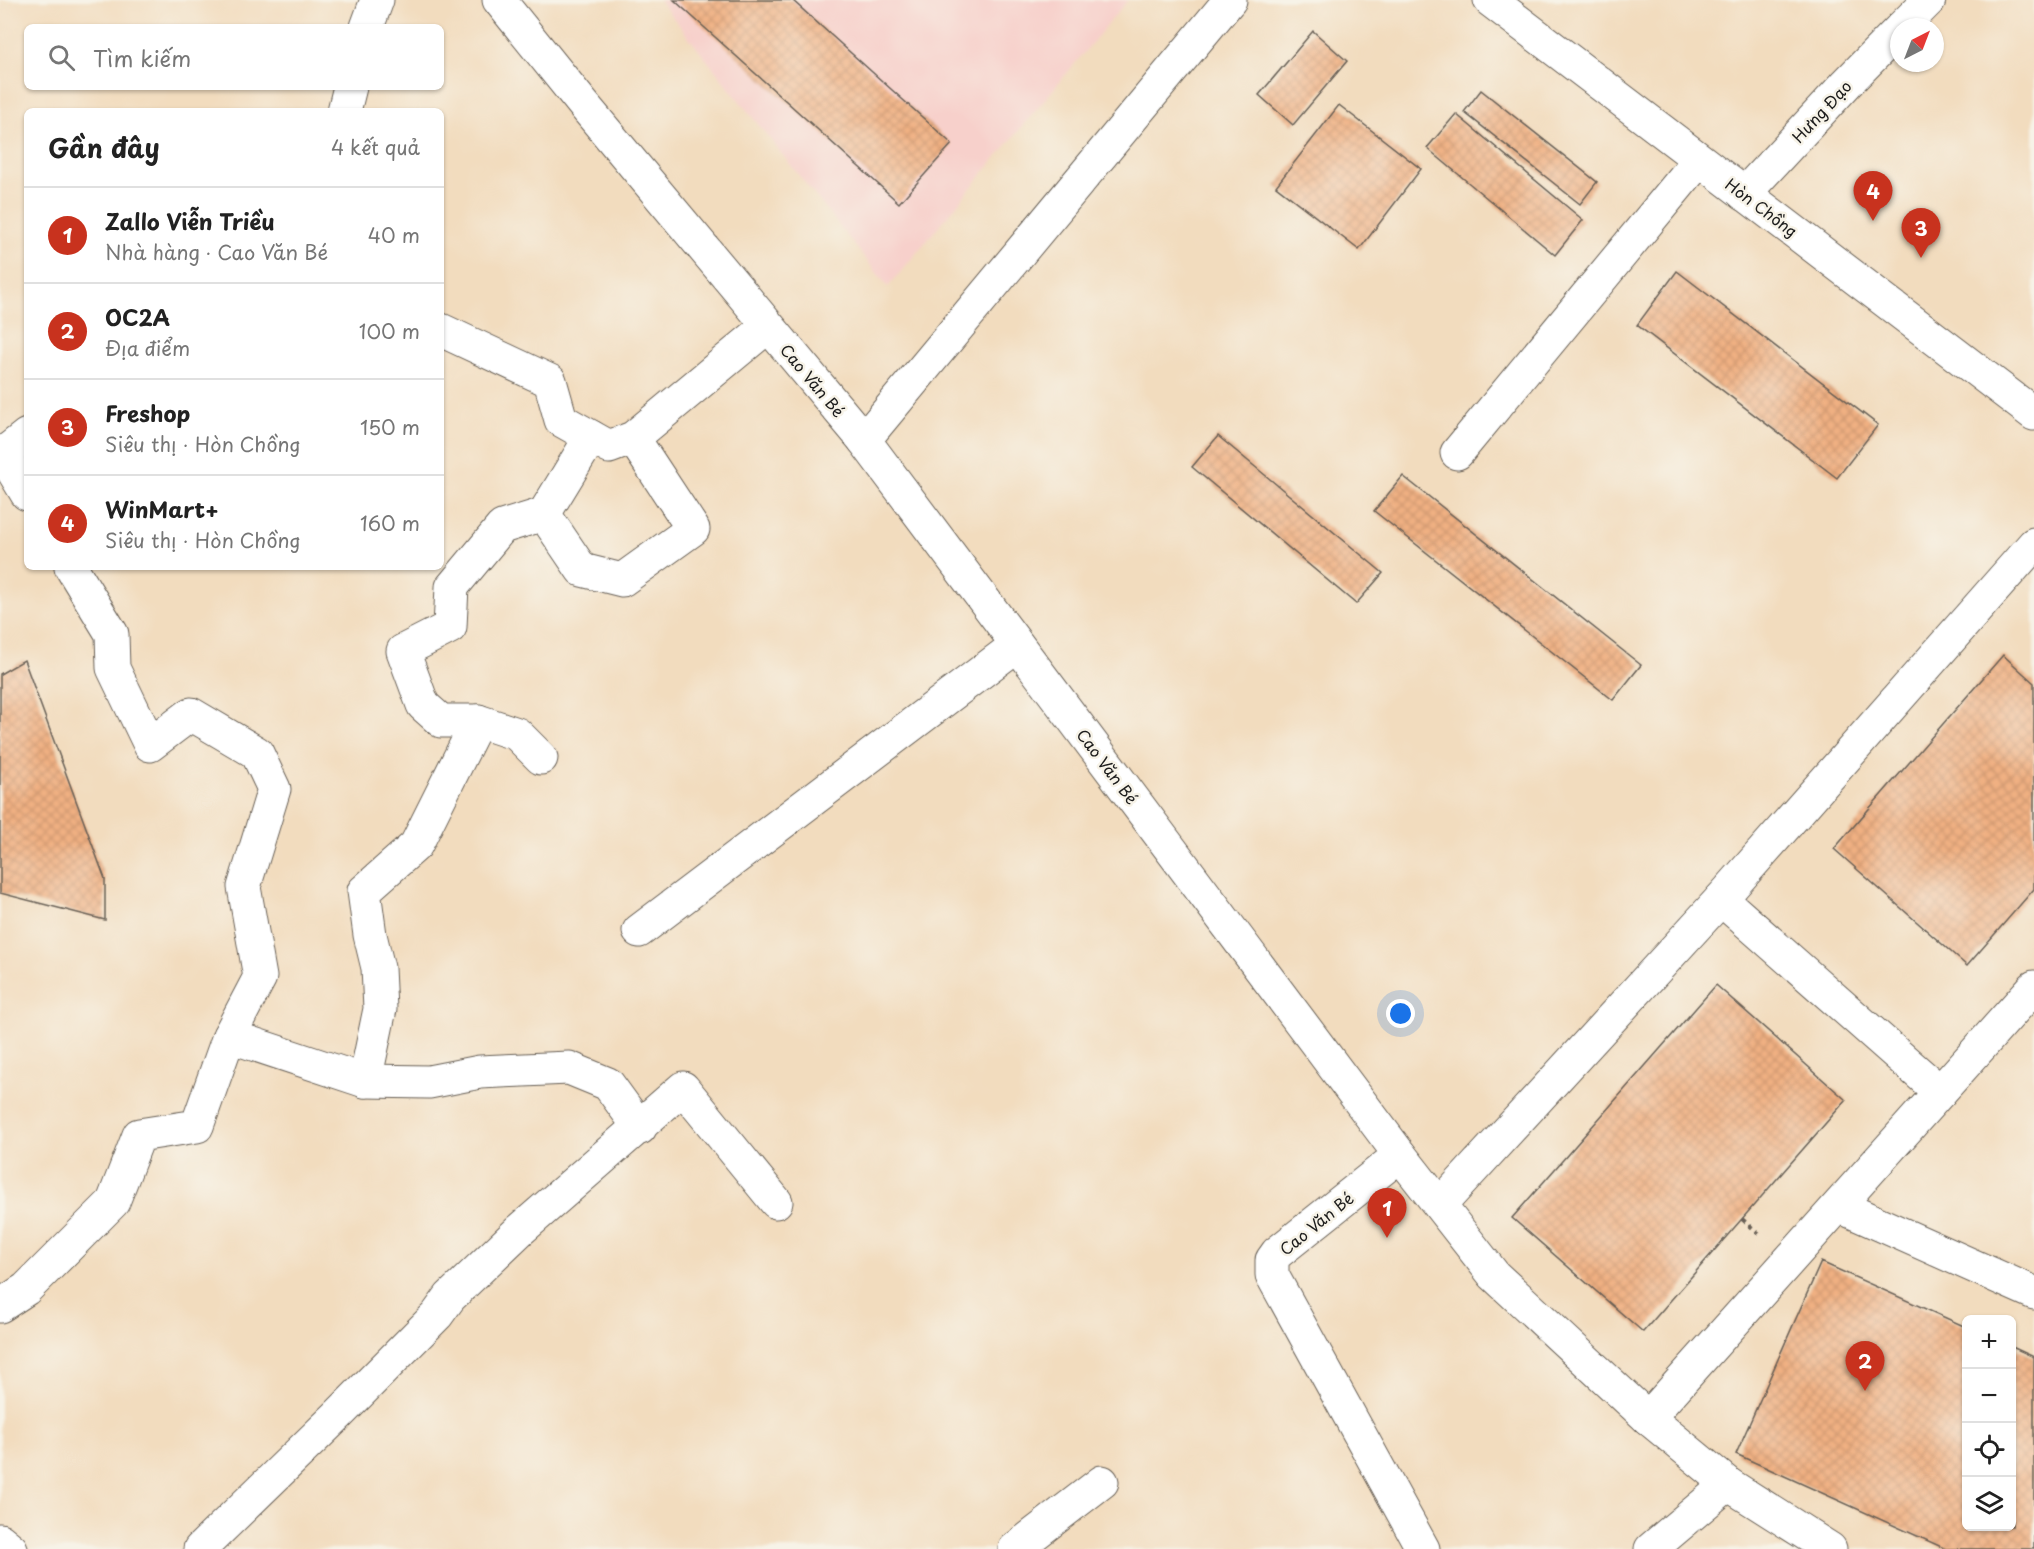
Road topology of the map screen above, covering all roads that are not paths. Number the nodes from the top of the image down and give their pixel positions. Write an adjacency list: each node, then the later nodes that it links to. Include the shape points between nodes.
1 (377, 0): 7 (street)
2 (499, 0): 13 (street, Cao Văn Bé)
3 (1230, 0): 19 (street)
4 (1490, 0): 11 (street, Hòn Chồng)
5 (1929, 0): 6 (street)
6 (1911, 18)
7 (368, 24)
8 (1890, 39): 12 (street, Hưng Đạo)
9 (349, 90): 10 (street)
10 (345, 108)
11 (1699, 160): 12 (street, Hòn Chồng); 20 (street)
12 (1744, 194): 15 (street, Hòn Chồng)
13 (768, 326): 18 (street); 19 (street, Cao Văn Bé)
14 (444, 331): 17 (street, via 550,381 561,420)
15 (2034, 414)
16 (24, 437): 21 (street, via 3,454)
17 (591, 437): 18 (street, via 609,447); 22 (street)
18 (633, 438): 22 (street, via 693,529 622,580 582,570)
19 (864, 440): 25 (street, Cao Văn Bé)
20 (1457, 453)
21 (24, 489)
22 (544, 514): 26 (street, via 502,527 452,587 450,627 403,651 423,705 441,722)
23 (2034, 544): 28 (street)
24 (73, 570): 31 (street, via 112,634 113,668 150,745 191,714 256,753 274,789 244,887 260,977)
25 (1017, 645): 29 (street); 35 (street, Cao Văn Bé)
26 (478, 722): 27 (street, via 517,734); 32 (street, via 416,845 364,891 378,968 380,1009)
27 (541, 758)
28 (1721, 899): 33 (street); 37 (street)
29 (639, 931)
30 (2034, 987): 33 (street)
31 (230, 1036): 32 (street); 40 (street, via 197,1126 139,1135 112,1202 26,1289)
32 (365, 1081): 34 (street, via 429,1082 480,1072 569,1068 608,1084)
33 (1940, 1092): 38 (street)
34 (640, 1128): 36 (street, via 683,1088); 46 (street, via 519,1231 450,1297 339,1414)
35 (1400, 1155): 37 (street); 48 (street, Cao Văn Bé, via 1276,1253 1272,1275)
36 (776, 1202)
37 (1440, 1205): 41 (street, via 1494,1275)
38 (1839, 1206): 39 (street); 41 (street)
39 (2034, 1293)
40 (0, 1306)
41 (1648, 1418): 43 (street)
42 (1102, 1482): 47 (street)
43 (1728, 1484): 49 (street); 50 (street)
44 (0, 1540): 45 (street)
45 (10, 1549)
46 (200, 1549)
47 (1014, 1549)
48 (1423, 1549)
49 (1651, 1549)
50 (1830, 1549)

